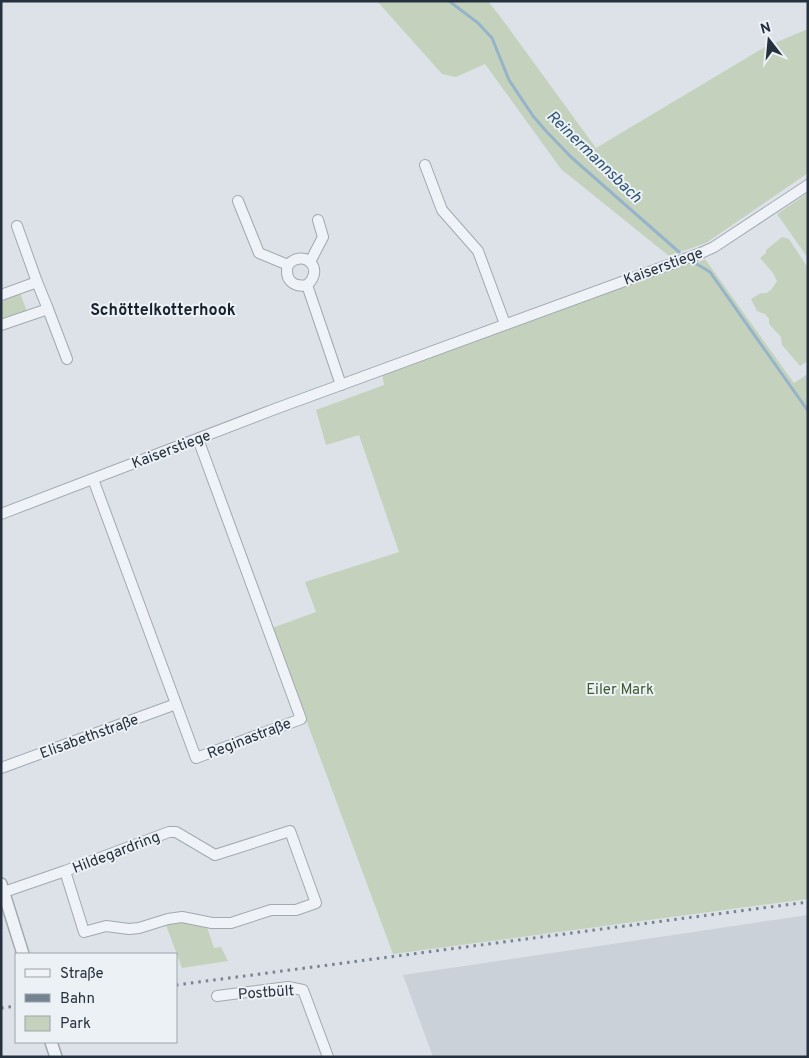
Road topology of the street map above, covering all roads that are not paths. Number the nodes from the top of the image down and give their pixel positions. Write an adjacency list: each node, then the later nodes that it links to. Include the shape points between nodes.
1 (424, 165): 12 (street, via 442,210 478,251)
2 (808, 184): 12 (street, Kaiserstiege, via 708,250)
3 (238, 201): 7 (street, via 259,253)
4 (318, 220): 6 (street, via 323,237)
5 (16, 226): 8 (street)
6 (310, 262): 7 (street, via 303,258); 9 (street, via 315,273)
7 (288, 265): 9 (street, via 289,281 294,285)
8 (37, 282): 10 (street); 11 (street)
9 (307, 285): 15 (street)
10 (1, 295)
11 (48, 309): 13 (street); 14 (street)
12 (505, 324): 15 (street, Kaiserstiege)
13 (1, 325)
14 (67, 359)
15 (341, 385): 16 (street, Kaiserstiege)
16 (198, 439): 17 (street, Kaiserstiege); 19 (street, Reginastraße, via 301,719 196,758)
17 (92, 479): 18 (street, Kaiserstiege); 19 (street, Reginastraße)
18 (1, 514)
19 (176, 704): 20 (street, Elisabethstraße)
20 (1, 768)
21 (64, 872): 21 (street, Hildegardring, via 169,832 176,832 214,855 290,831 316,903 296,910 270,910 230,923 182,917 139,928 106,926 84,932); 22 (street, Hildegardring)
22 (2, 888): 23 (street)
23 (24, 953)
24 (218, 996): 27 (street, Postbült, via 288,987 304,990)
25 (51, 1043): 26 (street)
26 (56, 1057)
27 (328, 1057)

